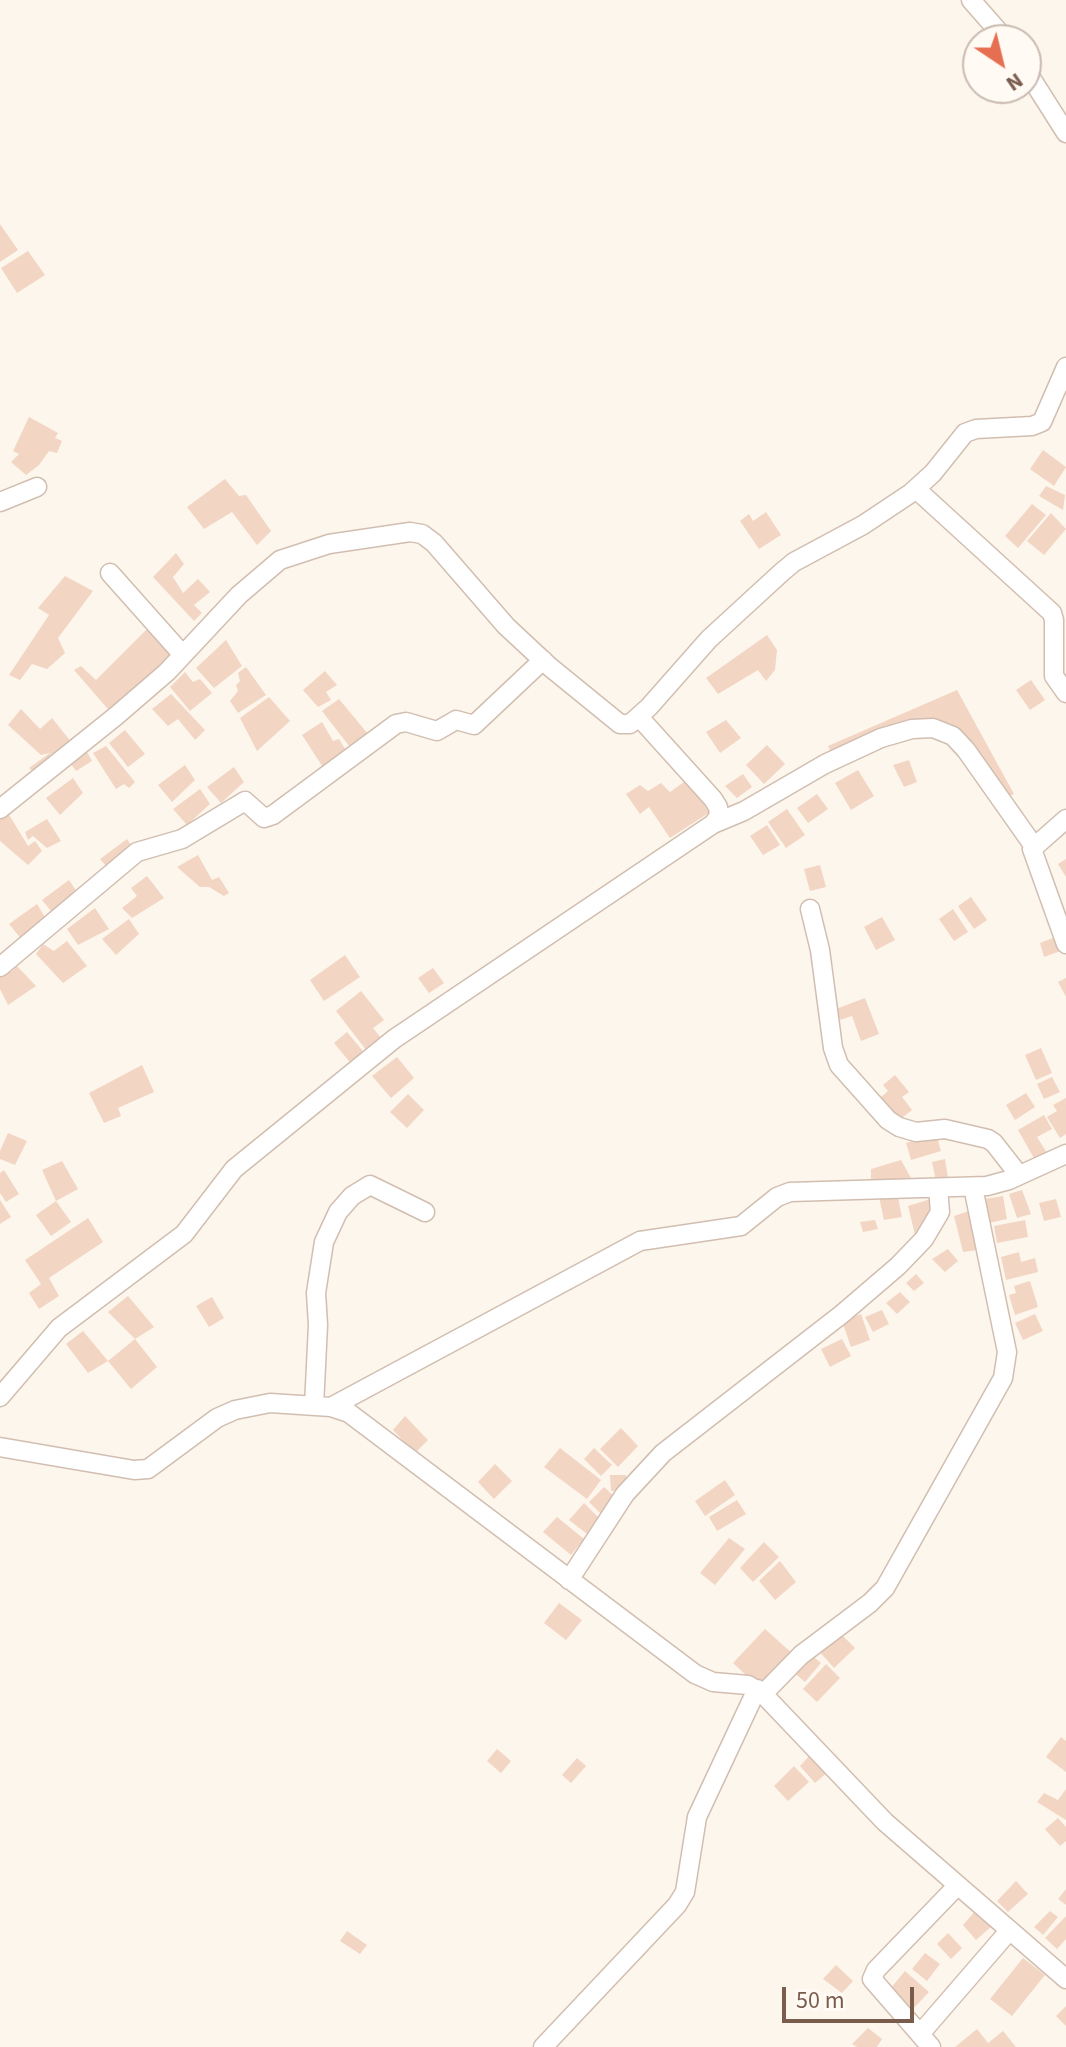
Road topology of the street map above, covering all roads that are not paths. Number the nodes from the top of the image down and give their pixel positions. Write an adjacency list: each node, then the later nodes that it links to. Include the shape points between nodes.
1 (971, 0): 2 (street)
2 (992, 24)
3 (1042, 95): 4 (street)
4 (1066, 133)
5 (1066, 367): 7 (street, via 1042,422 965,433)
6 (37, 487): 8 (street)
7 (916, 489): 12 (street, via 1052,613 1054,676); 13 (street, via 794,562 709,639)
8 (0, 502)
9 (110, 573): 10 (street)
10 (183, 655): 11 (street, via 280,560 329,544 417,532 434,543); 14 (street)
11 (543, 660): 13 (street, via 620,724); 20 (street, via 474,725 456,720 437,731 396,724 273,815 264,818 242,802 182,839 137,852)
12 (1066, 693)
13 (639, 717): 16 (street, via 713,799 719,816)
14 (0, 809)
15 (1066, 819): 17 (street)
16 (713, 824): 17 (street, via 881,738 933,728 953,736 966,750); 26 (street, via 394,1039 234,1169 184,1234 59,1328)
17 (1033, 845): 19 (street)
18 (810, 909): 22 (street, via 839,1065 899,1127 916,1132 945,1129 988,1139)
19 (1066, 944)
20 (0, 967)
21 (1066, 1154): 22 (street)
22 (1019, 1175): 23 (street)
23 (973, 1187): 24 (street); 30 (street, via 1007,1352 1003,1378 885,1588)
24 (938, 1188): 27 (street, via 790,1192 741,1226 640,1241); 29 (street, via 940,1212 924,1239 842,1314 663,1453 625,1494)
25 (425, 1212): 27 (street, via 370,1185 338,1212 324,1242 316,1293)
26 (0, 1397)
27 (322, 1406): 28 (street, via 270,1403 235,1410 148,1469); 29 (street, via 364,1422)
28 (0, 1447)
29 (569, 1580): 30 (street, via 695,1674)
30 (760, 1692): 31 (street, via 885,1822); 35 (street, via 697,1817 685,1892)
31 (957, 1886): 32 (street); 34 (street, via 872,1979)
32 (1009, 1931): 33 (street); 34 (street)
33 (1066, 1979)
34 (926, 2041)
35 (543, 2047)

